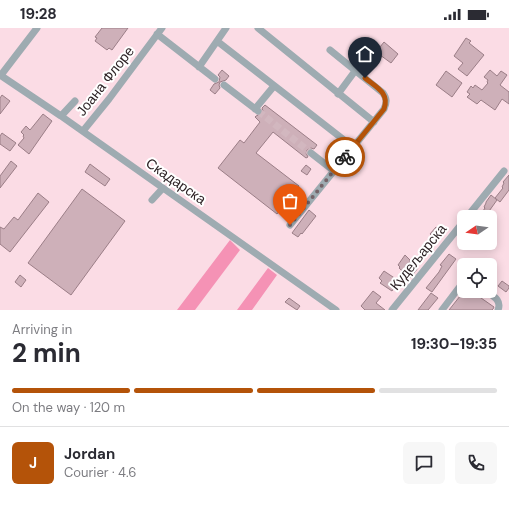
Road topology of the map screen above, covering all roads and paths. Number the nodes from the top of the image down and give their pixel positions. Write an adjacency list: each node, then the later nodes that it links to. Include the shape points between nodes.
1 (37, 28): 9 (street)
2 (226, 28): 5 (street)
3 (258, 28): 13 (street)
4 (159, 31): 7 (street); 17 (street, Јоана Флоре, via 110,99)
5 (217, 41): 7 (street); 12 (street)
6 (330, 50): 8 (street)
7 (199, 66): 10 (street)
8 (355, 71): 13 (street); 16 (street, via 386,98 384,109)
9 (0, 75): 15 (street, Скадарска)
10 (215, 79)
11 (224, 85): 12 (street, via 257,110)
12 (274, 86): 18 (street)
13 (338, 94): 16 (street)
14 (75, 101): 15 (street)
15 (61, 116): 17 (street, Скадарска)
16 (374, 122): 18 (street)
17 (83, 131): 22 (street, Скадарска)
18 (353, 147): 20 (street)
19 (311, 153): 20 (street)
20 (334, 171): 25 (street)
21 (504, 171): 24 (street)
22 (163, 188): 23 (street); 29 (street, Скадарска, via 315,298)
23 (152, 200)
24 (473, 210)
25 (290, 225)
26 (457, 230): 30 (street, Кудељарска)
27 (457, 290): 31 (street)
28 (495, 298): 32 (street, via 500,305)
29 (336, 310)
30 (392, 310)
31 (442, 310)
32 (498, 310)

